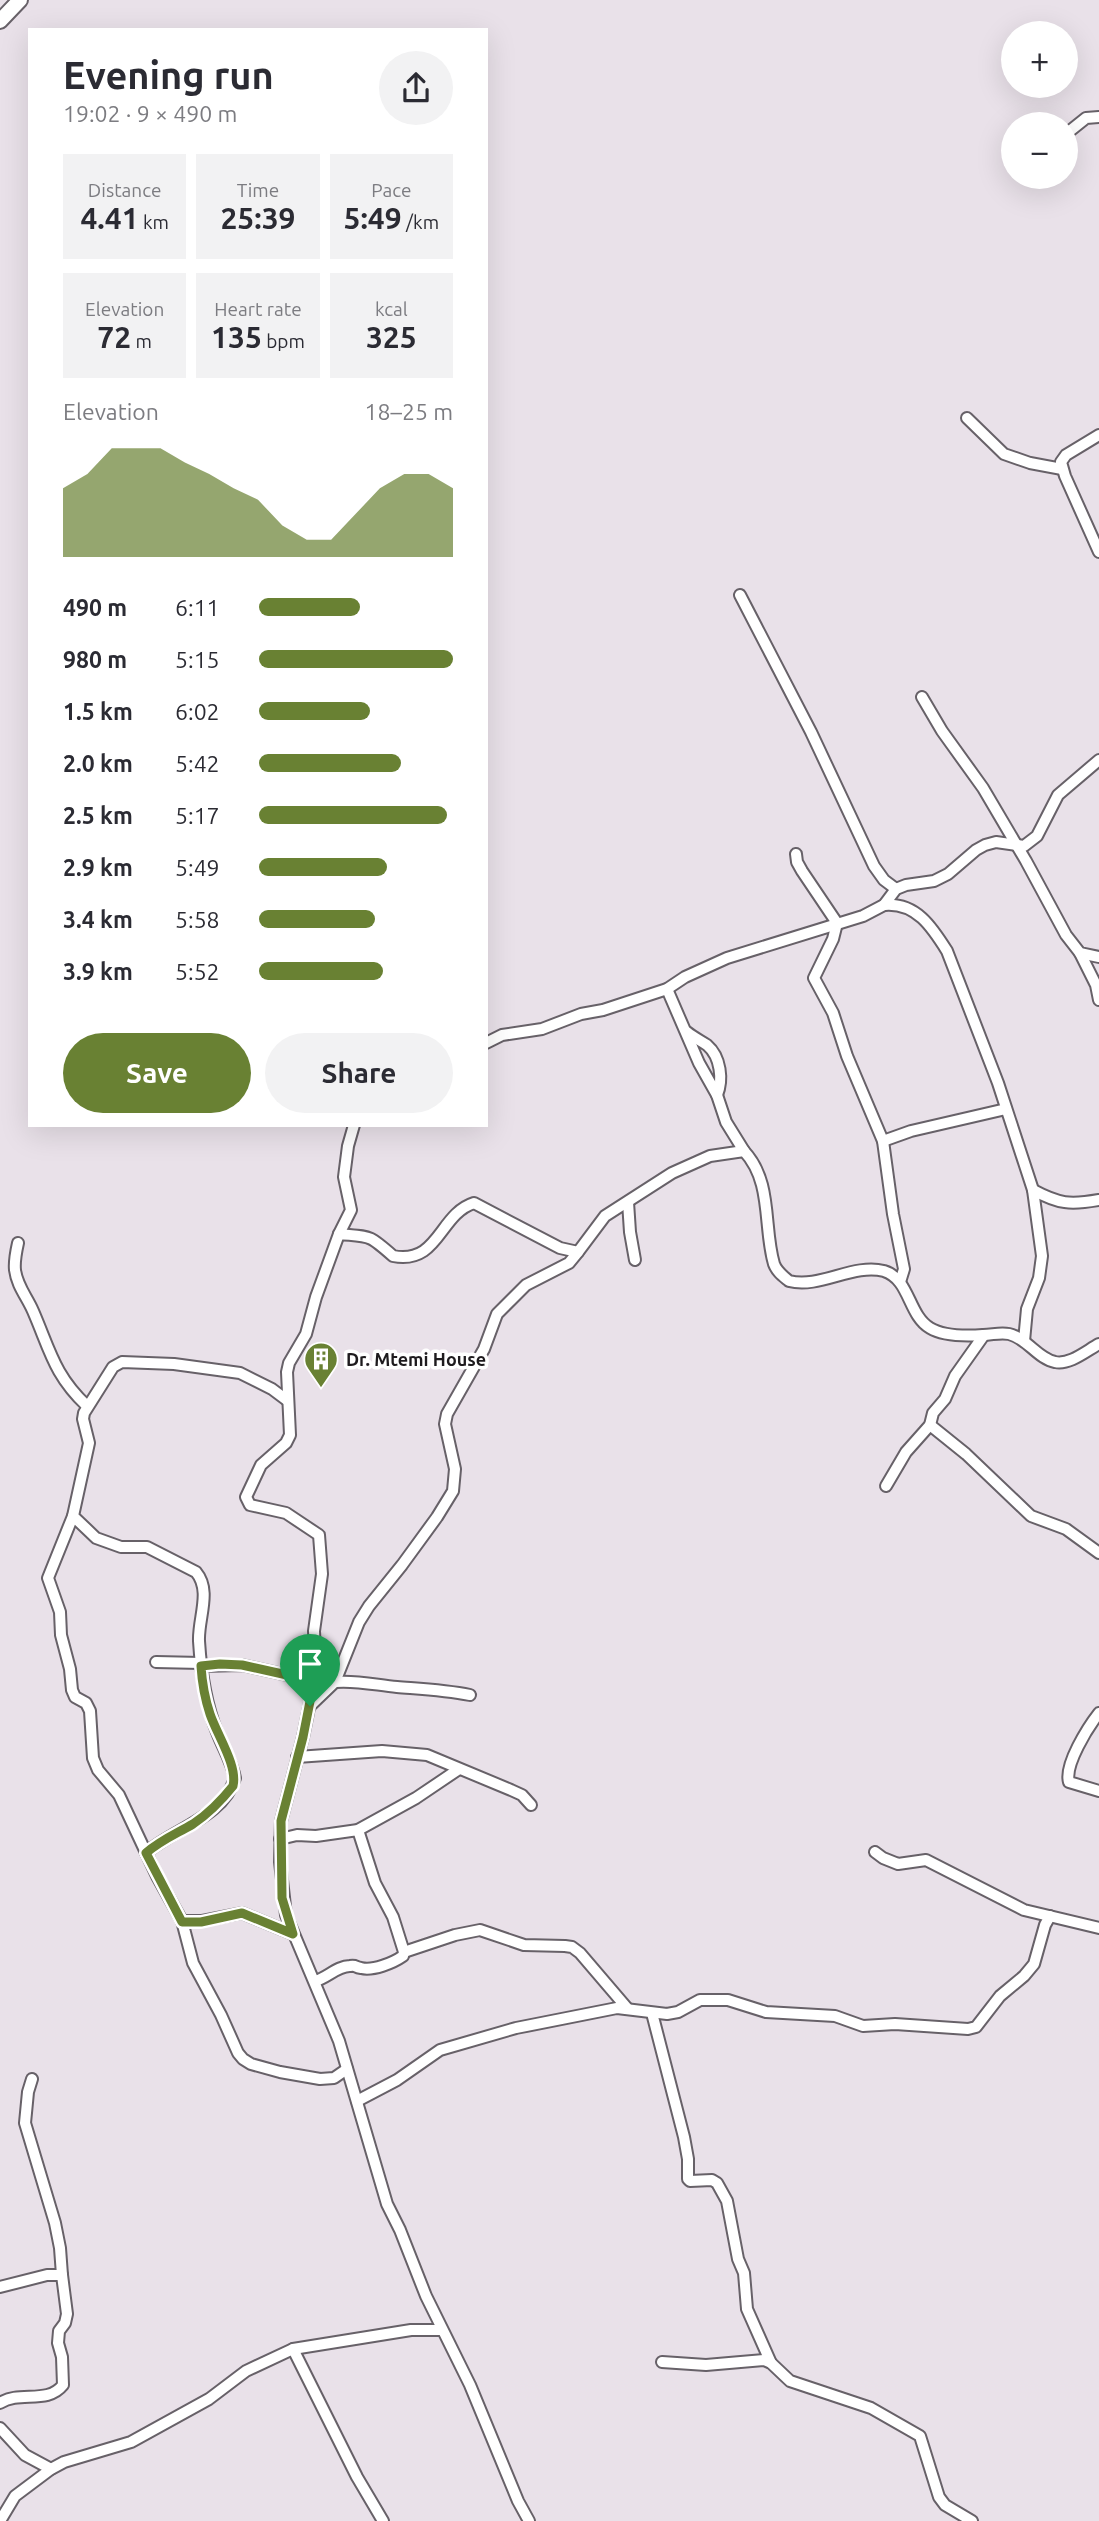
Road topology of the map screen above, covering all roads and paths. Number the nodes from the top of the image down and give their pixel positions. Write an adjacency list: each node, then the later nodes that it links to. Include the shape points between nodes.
1 (20, 0): 2 (main road)
2 (0, 21)
3 (1099, 117): 4 (street)
4 (1078, 124)
5 (967, 418): 7 (street, via 1004,454)
6 (1099, 435): 7 (street, via 1066,455)
7 (1062, 469): 8 (street)
8 (1099, 552)
9 (740, 595): 14 (street, via 874,866)
10 (922, 697): 12 (street)
11 (1099, 761): 12 (street, via 1058,795 1032,841)
12 (1016, 845): 14 (street, via 985,845 934,881); 17 (street)
13 (796, 854): 16 (street)
14 (896, 889): 15 (street)
15 (884, 905): 16 (street); 25 (street, via 915,911 947,951)
16 (837, 923): 20 (street, via 717,962); 27 (street, via 814,978 833,1013)
17 (1080, 953): 18 (street); 19 (street)
18 (1099, 957)
19 (1095, 972): 21 (street)
20 (667, 989): 22 (street); 23 (street, via 542,1030 502,1035)
21 (1099, 1000)
22 (686, 1032): 24 (street); 24 (street, via 713,1052 722,1076)
23 (488, 1042)
24 (717, 1095): 28 (street, via 726,1122)
25 (1006, 1109): 27 (street, via 911,1130); 29 (street)
26 (354, 1127): 32 (street, via 344,1168 351,1210)
27 (883, 1141): 36 (street, via 904,1269)
28 (744, 1151): 31 (street, via 710,1156 672,1173); 36 (street, via 762,1182 780,1274 798,1283 877,1270)
29 (1032, 1190): 30 (street, via 1060,1203); 38 (street, via 1042,1256 1027,1309)
30 (1099, 1200)
31 (628, 1202): 34 (street, via 605,1216); 35 (street)
32 (339, 1234): 34 (street, via 376,1240 393,1256 414,1256 424,1252 462,1208 474,1203 560,1248); 40 (street, via 306,1334 289,1363)
33 (18, 1243): 41 (street, via 15,1272 21,1291 49,1356 71,1391)
34 (578, 1252): 49 (street, via 569,1263 526,1285 497,1314 484,1349 447,1414 453,1491 359,1622)
35 (635, 1259)
36 (900, 1282): 37 (street, via 915,1312 930,1328)
37 (984, 1335): 38 (street, via 1002,1333); 42 (street, via 933,1413)
38 (1024, 1341): 39 (street, via 1055,1362 1068,1361)
39 (1099, 1344)
40 (288, 1401): 41 (street, via 240,1373 129,1361 113,1367); 48 (street, via 290,1435 261,1465 246,1497 250,1505 286,1513 319,1535 322,1574 314,1630)
41 (87, 1406): 44 (street, via 83,1419 89,1448)
42 (930, 1425): 43 (street, via 906,1452); 45 (street, via 1031,1516 1066,1529)
43 (886, 1486)
44 (73, 1516): 47 (street, via 96,1538 121,1547 147,1547 198,1575 205,1589 199,1624); 60 (street, via 48,1578 60,1612 72,1690 90,1711 98,1770 119,1795)
45 (1099, 1553)
46 (156, 1662): 47 (street)
47 (201, 1665): 48 (street, via 242,1665); 60 (street, via 211,1715 234,1771 233,1786 207,1814)
48 (314, 1681): 51 (street)
49 (335, 1682): 50 (street); 51 (street)
50 (470, 1695)
51 (310, 1706): 53 (street)
52 (1099, 1713): 55 (street, via 1071,1758 1067,1777 1075,1786)
53 (297, 1757): 54 (street, via 409,1753 427,1755); 58 (street)
54 (458, 1769): 56 (street, via 522,1795); 57 (street)
55 (1099, 1791)
56 (531, 1805)
57 (358, 1830): 58 (street); 65 (street)
58 (280, 1839): 64 (street, via 282,1898)
59 (875, 1852): 61 (street, via 898,1864 926,1860 1013,1906)
60 (146, 1853): 62 (street)
61 (1050, 1916): 63 (street); 68 (street, via 1034,1964 976,2027 968,2029 863,2026 835,2016 778,2014 716,1999 700,2000 672,2014)
62 (182, 1922): 64 (street, via 242,1913); 69 (street, via 193,1963 243,2059 320,2080)
63 (1099, 1928)
64 (293, 1934): 66 (street)
65 (404, 1952): 66 (street, via 392,1962 370,1968 352,1965); 67 (street, via 480,1930 524,1945 572,1947)
66 (315, 1981): 69 (street)
67 (627, 2008): 68 (street); 71 (street, via 516,2028 440,2050)
68 (652, 2013): 77 (street, via 684,2137 688,2179 712,2180 727,2201 744,2273 747,2309)
69 (347, 2069): 71 (street)
70 (32, 2079): 72 (street, via 25,2123 55,2223)
71 (357, 2101): 74 (street, via 387,2204)
72 (62, 2275): 73 (street); 78 (street, via 66,2314 58,2343 63,2385 48,2396 8,2398)
73 (0, 2287)
74 (442, 2330): 75 (street, via 411,2330); 83 (street)
75 (293, 2349): 80 (street, via 246,2371 209,2399 131,2441); 82 (street)
76 (662, 2362): 77 (street)
77 (771, 2363): 84 (street, via 790,2381 871,2408 916,2433 939,2497)
78 (0, 2403)
79 (0, 2428): 80 (street, via 25,2455)
80 (51, 2469): 81 (street, via 15,2496)
81 (0, 2521)
82 (383, 2521)
83 (529, 2521)
84 (972, 2521)

